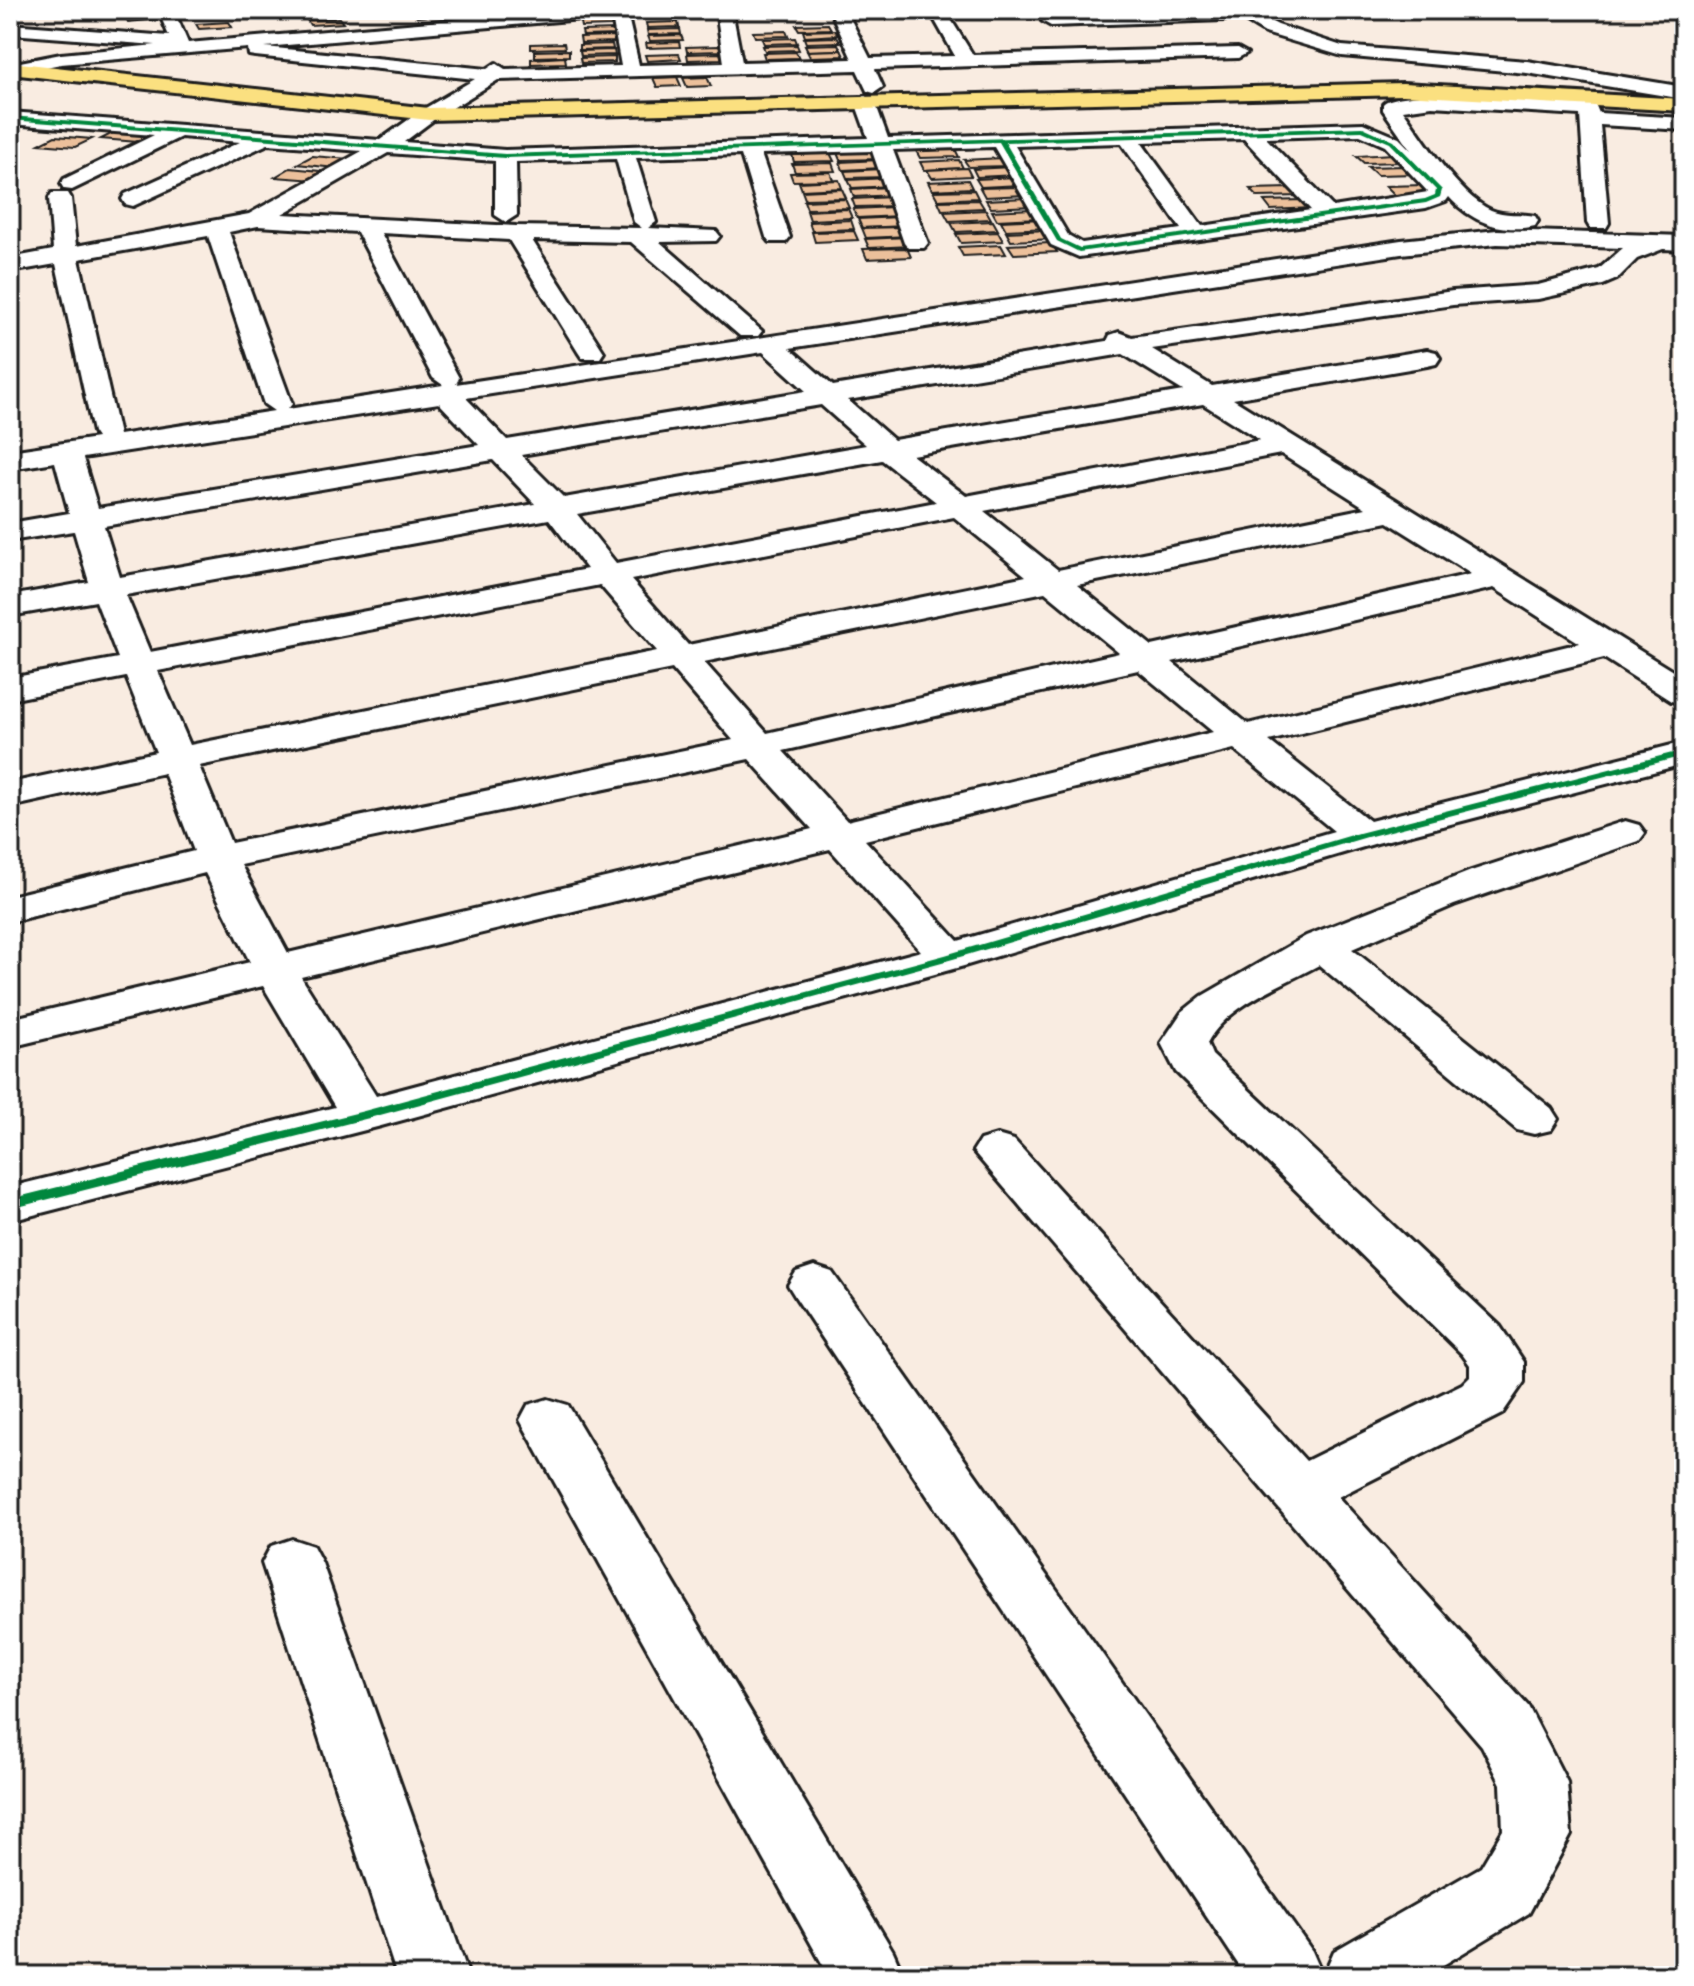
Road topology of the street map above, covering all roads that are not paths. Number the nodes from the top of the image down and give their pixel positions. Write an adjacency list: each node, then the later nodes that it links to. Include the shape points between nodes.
1 (60, 10): 14 (street)
2 (166, 10): 14 (street, via 180,42)
3 (388, 10): 15 (street)
4 (724, 10): 23 (street)
5 (838, 10): 21 (street)
6 (937, 10): 19 (street)
7 (593, 13): 13 (street)
8 (1227, 13): 9 (street); 26 (street, via 1353,55 1524,67)
9 (1166, 14): 10 (street)
10 (1047, 16): 18 (street)
11 (620, 17): 24 (street)
12 (10, 29): 14 (street)
13 (504, 31): 15 (street); 25 (street)
14 (66, 33)
15 (402, 33): 20 (street); 22 (street, via 61,59)
16 (255, 51): 20 (street)
17 (1238, 53): 18 (street)
18 (1083, 58): 19 (street)
19 (967, 61): 21 (street)
20 (393, 64): 25 (street)
21 (864, 64): 23 (street); 27 (street)
22 (11, 68): 29 (main road)
23 (734, 68): 24 (street)
24 (631, 71): 25 (street)
25 (494, 75): 29 (street)
26 (1684, 93)
27 (873, 102): 28 (main road, via 1403,89); 29 (main road); 40 (street)
28 (1684, 105)
29 (429, 114): 41 (street)
30 (10, 118): 32 (street)
31 (1590, 118): 33 (street); 49 (street); 49 (street, via 1589,110 1432,100 1391,106 1464,201 1484,216)
32 (62, 123): 34 (street); 38 (street)
33 (1684, 124)
34 (176, 132): 37 (street); 59 (street, via 66,191)
35 (1250, 133): 36 (street); 46 (street); 46 (street, via 1371,131 1392,142 1439,190 1426,201)
36 (1126, 136): 39 (street); 54 (street)
37 (264, 138): 41 (street); 45 (street)
38 (23, 142)
39 (1002, 142): 40 (street); 54 (street, via 1059,240 1072,249)
40 (882, 145): 42 (street); 57 (street)
41 (384, 147): 44 (street); 47 (street)
42 (749, 148): 43 (street); 56 (street)
43 (624, 152): 44 (street); 53 (street)
44 (505, 156): 50 (street)
45 (133, 199)
46 (1328, 215): 54 (street)
47 (256, 220): 48 (street); 52 (street)
48 (364, 223): 50 (street); 67 (street)
49 (1598, 223): 51 (street)
50 (511, 224): 53 (street); 65 (street)
51 (1684, 225)
52 (216, 227): 59 (street); 70 (street)
53 (640, 228): 55 (street); 63 (street)
54 (1196, 234)
55 (708, 236)
56 (778, 237)
57 (916, 243)
58 (1671, 243): 62 (street, via 1483,238); 64 (street, via 1629,254 1608,274 1566,287)
59 (64, 249): 60 (street); 61 (street); 71 (street)
60 (10, 250)
61 (10, 265)
62 (1055, 302): 63 (street); 64 (street)
63 (758, 337): 67 (street); 69 (street)
64 (1129, 345): 68 (street); 69 (street)
65 (591, 352)
66 (1427, 358): 68 (street)
67 (446, 386): 73 (street); 75 (street)
68 (1206, 394): 72 (street); 74 (street)
69 (827, 397): 73 (street); 74 (street)
70 (278, 404)
71 (107, 432)
72 (1287, 444): 77 (street); 79 (street)
73 (498, 450): 78 (street); 80 (street)
74 (888, 450): 77 (street); 78 (street)
75 (66, 451): 76 (street); 80 (street)
76 (10, 460)
77 (961, 507): 82 (street); 84 (street)
78 (557, 509): 82 (street); 85 (street)
79 (1395, 511): 83 (street); 84 (street)
80 (85, 518): 81 (street); 85 (street)
81 (10, 532)
82 (608, 574): 88 (street); 90 (street)
83 (1500, 577): 87 (street); 89 (street)
84 (1054, 581): 88 (street); 89 (street)
85 (107, 588): 86 (street); 90 (street)
86 (10, 606)
87 (1610, 646): 92 (street); 93 (street)
88 (682, 658): 94 (street); 96 (street)
89 (1147, 659): 93 (street); 94 (street)
90 (137, 662): 91 (street); 96 (street)
91 (10, 689)
92 (1684, 693)
93 (1239, 738): 99 (street); 100 (street)
94 (758, 746): 99 (street); 101 (street)
95 (1684, 753): 100 (street)
96 (177, 759): 97 (street); 101 (street)
97 (10, 795)
98 (1625, 833): 103 (street, via 1491,875)
99 (839, 835): 104 (street); 105 (street)
100 (1363, 835): 104 (street)
101 (217, 858): 102 (street); 105 (street)
102 (10, 909)
103 (1321, 945): 108 (street); 113 (street, via 1220,1004 1191,1028 1184,1043 1192,1062 1481,1340 1497,1362 1497,1382 1482,1399)
104 (949, 957): 107 (street)
105 (275, 970): 106 (street); 107 (street)
106 (10, 1033)
107 (364, 1115): 110 (street)
108 (1534, 1119)
109 (997, 1151): 113 (street)
110 (10, 1204)
111 (814, 1285): 117 (street)
112 (548, 1420): 116 (street)
113 (1298, 1491): 118 (street, via 1505,1726 1534,1782 1537,1835 1505,1890)
114 (292, 1563): 115 (street)
115 (433, 1976)
116 (868, 1976)
117 (1287, 1976)
118 (1359, 1976)

